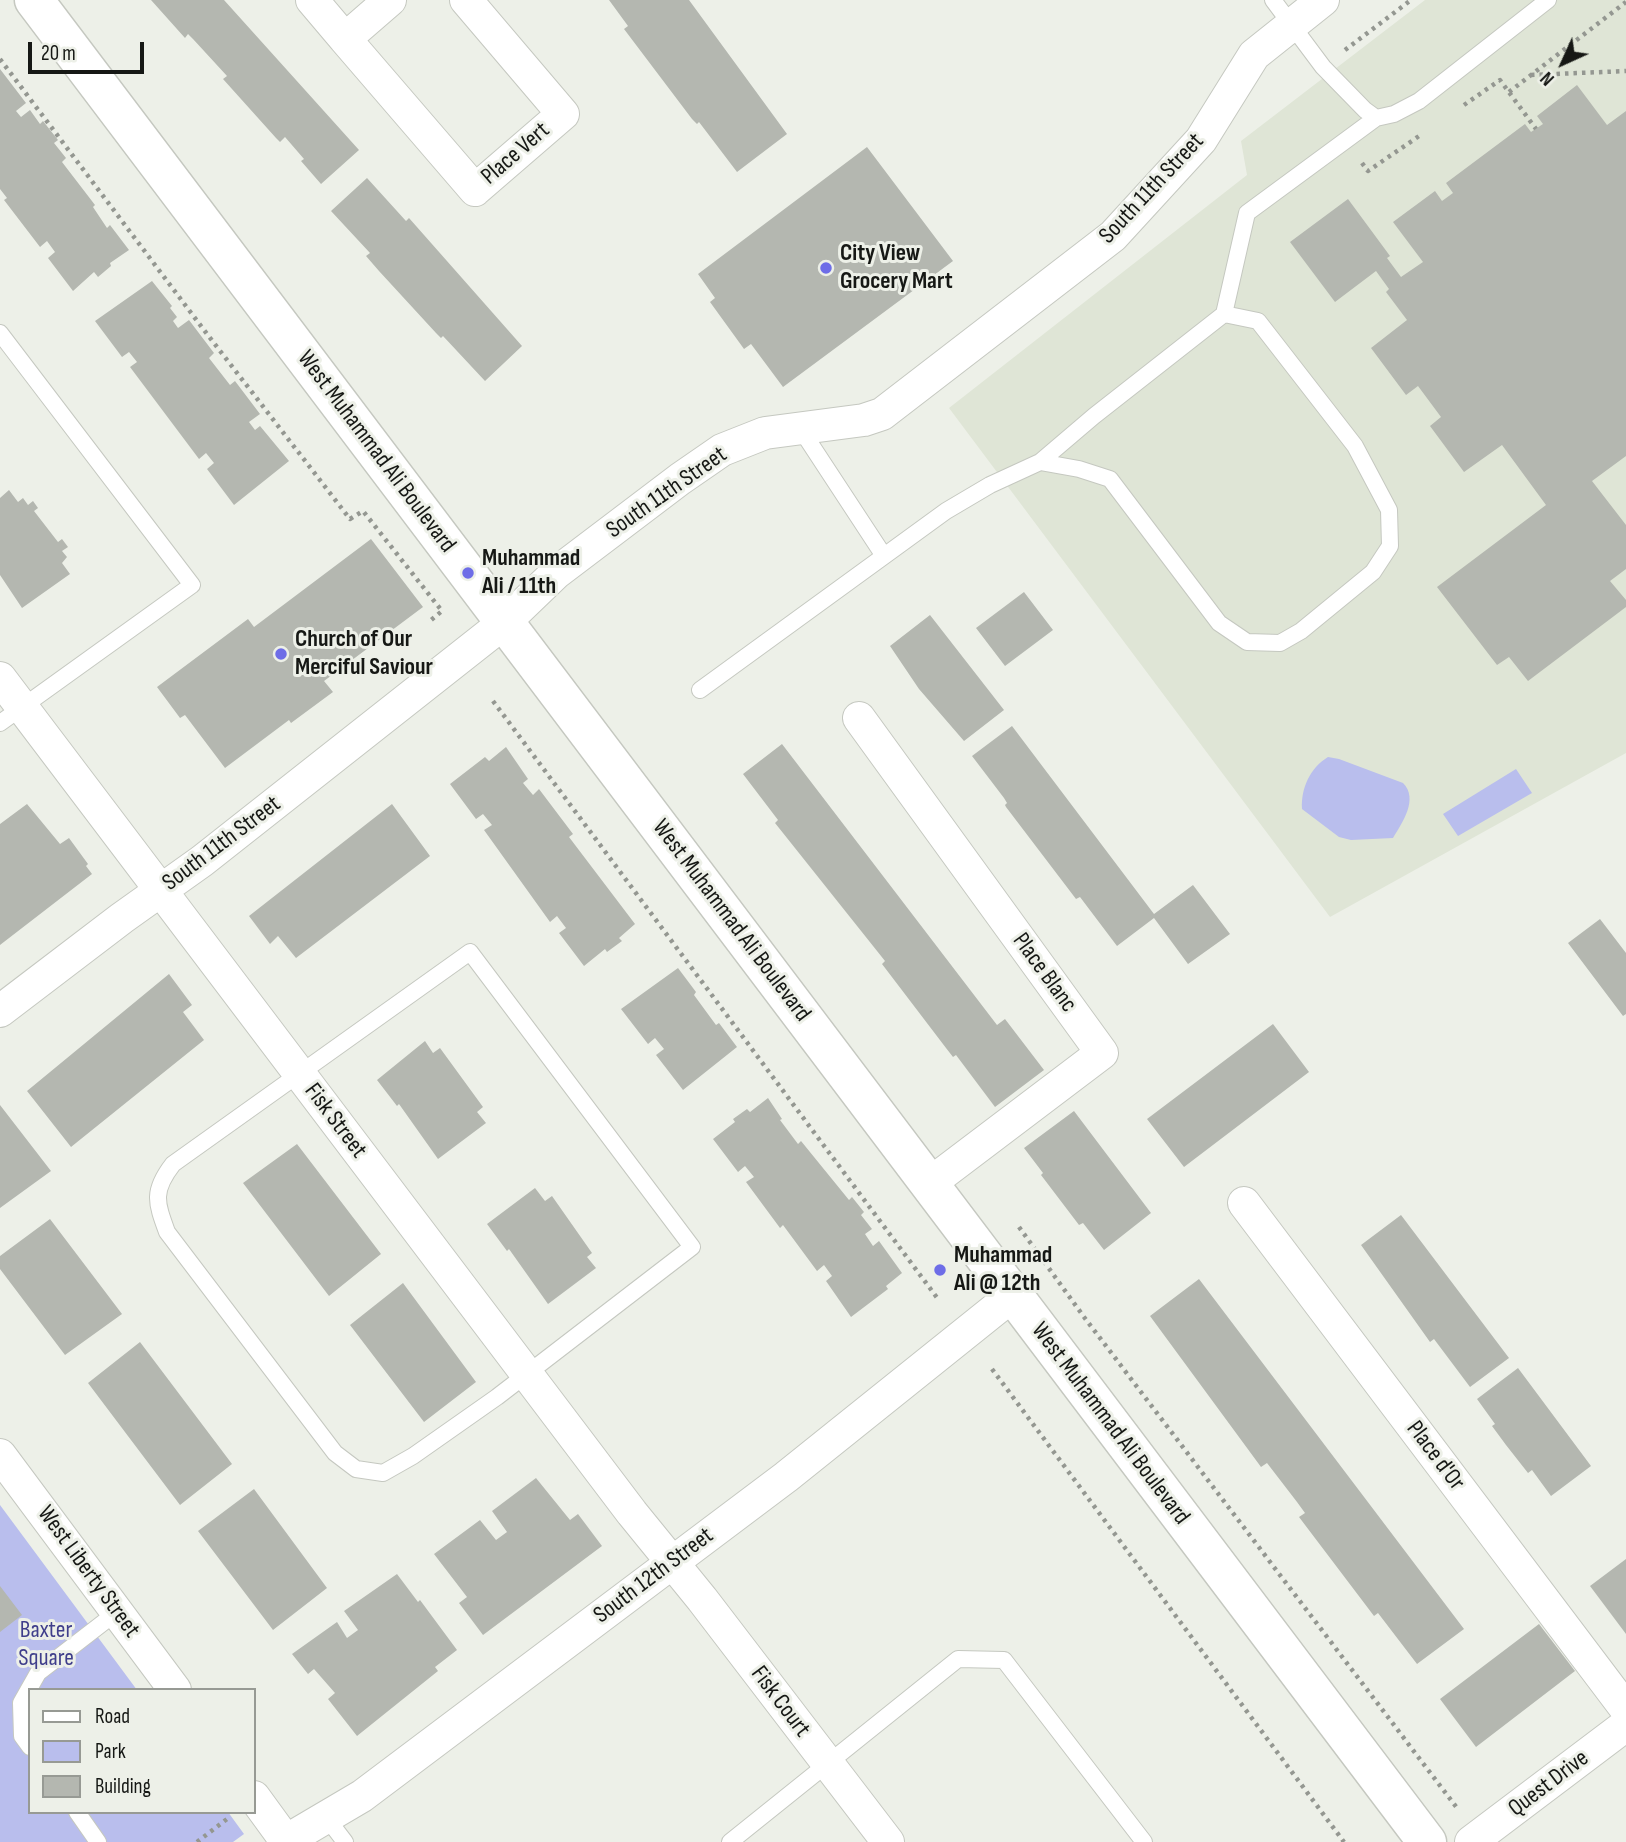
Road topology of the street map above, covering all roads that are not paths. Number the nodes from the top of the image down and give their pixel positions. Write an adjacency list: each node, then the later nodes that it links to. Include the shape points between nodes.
1 (34, 0): 15 (main road, West Muhammad Ali Boulevard)
2 (312, 0): 8 (street, Place Vert)
3 (390, 0): 8 (street)
4 (466, 0): 8 (street, Place Vert, via 563,114 475,190)
5 (1323, 0): 7 (street, South 11th Street)
6 (1548, 0): 9 (lane, via 1419,101)
7 (1282, 12): 9 (lane, via 1323,66); 12 (street, South 11th Street, via 1201,140 1114,236 882,414)
8 (345, 38)
9 (1377, 118): 10 (lane, via 1247,213)
10 (1224, 314): 13 (lane); 13 (lane, via 1258,321 1355,446 1388,510 1390,546 1373,572 1301,631 1280,643 1247,642 1219,623 1110,479)
11 (0, 333): 18 (lane, via 192,585)
12 (800, 428): 14 (lane); 15 (street, South 11th Street, via 765,433 722,450 556,573)
13 (1040, 462): 14 (lane, via 990,485)
14 (884, 556): 17 (lane)
15 (505, 622): 20 (street, South 11th Street); 23 (main road, West Muhammad Ali Boulevard)
16 (0, 678): 18 (street, Fisk Street)
17 (701, 690)
18 (11, 714): 20 (street, Fisk Street)
19 (859, 718): 23 (street, Place Blanc, via 1102,1053)
20 (160, 892): 21 (street, South 11th Street); 22 (street, Fisk Street)
21 (0, 1011)
22 (299, 1073): 26 (street, Fisk Street); 26 (lane, via 173,1164 161,1180 157,1205 167,1232 247,1341 335,1453 356,1469 383,1473); 26 (lane, via 470,952 692,1247)
23 (929, 1184): 25 (main road, West Muhammad Ali Boulevard)
24 (1244, 1203): 33 (street, Place d'Or)
25 (1013, 1295): 28 (street, South 12th Street); 47 (main road, West Muhammad Ali Boulevard)
26 (527, 1375): 28 (street, Fisk Street)
27 (0, 1455): 29 (street, West Liberty Street)
28 (673, 1562): 36 (street, Fisk Court); 39 (street, South 12th Street, via 362,1796)
29 (117, 1612): 30 (lane, via 38,1673); 31 (street, West Liberty Street)
30 (30, 1688)
31 (174, 1688)
32 (28, 1691): 35 (lane, via 21,1703 22,1735)
33 (1626, 1709)
34 (1626, 1725): 40 (street, Quest Drive)
35 (28, 1744)
36 (827, 1763): 44 (lane); 45 (street, Fisk Court); 46 (lane, via 958,1659 1004,1660)
37 (256, 1800): 41 (street)
38 (78, 1814): 42 (lane)
39 (326, 1817): 41 (street, South 12th Street); 43 (lane)
40 (1475, 1839)
41 (285, 1841)
42 (98, 1842)
43 (345, 1842)
44 (730, 1842)
45 (888, 1842)
46 (1144, 1842)
47 (1427, 1842)

